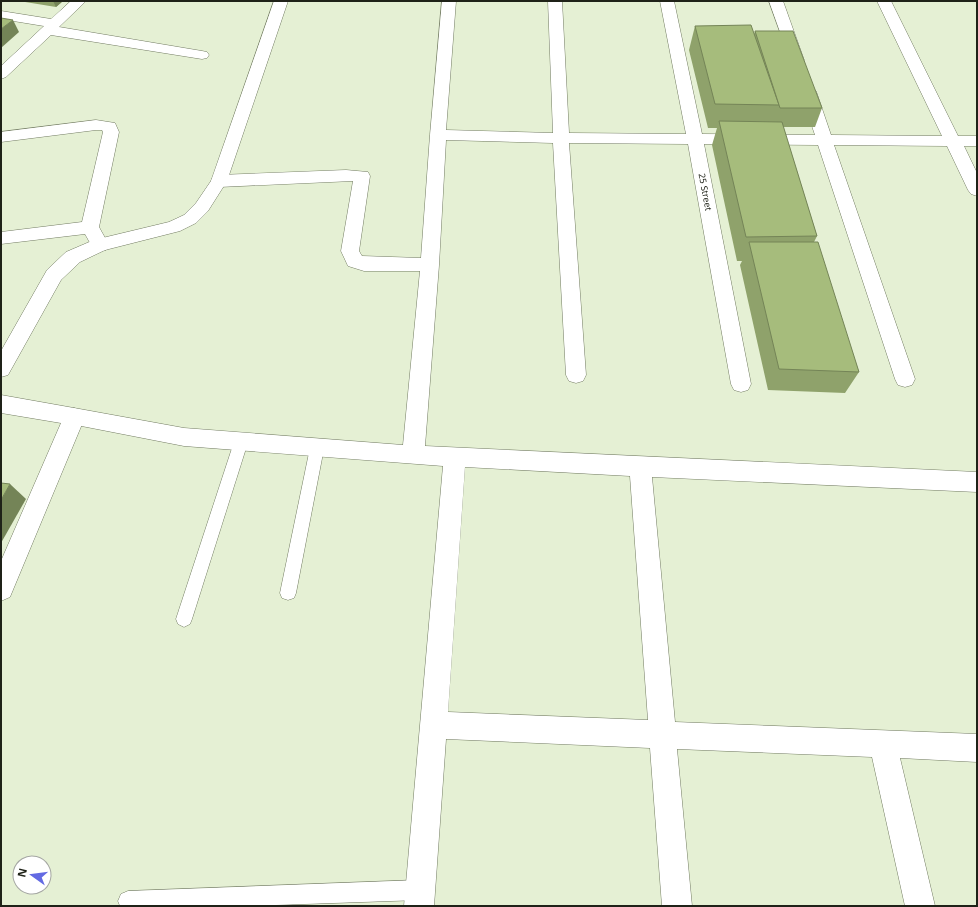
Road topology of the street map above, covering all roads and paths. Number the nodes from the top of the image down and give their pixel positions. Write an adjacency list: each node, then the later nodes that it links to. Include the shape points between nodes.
1 (79, 1): 9 (street)
2 (281, 1): 19 (street)
3 (449, 1): 12 (street)
4 (555, 1): 14 (street)
5 (666, 1): 15 (street, 25 Street)
6 (776, 1): 16 (street)
7 (884, 1): 17 (street)
8 (1, 15): 9 (street)
9 (51, 27): 10 (street); 11 (street)
10 (202, 55)
11 (1, 74)
12 (438, 135): 14 (street); 24 (street)
13 (1, 137): 21 (street, via 96,125 109,126 112,132)
14 (561, 138): 15 (street); 26 (street)
15 (696, 139): 16 (street); 28 (street, 25 Street)
16 (825, 140): 17 (street); 27 (street)
17 (953, 141): 18 (street); 20 (street)
18 (977, 141)
19 (219, 182): 23 (street, via 202,207 174,227); 24 (street, via 362,176 350,251 355,261 364,264)
20 (977, 190)
21 (90, 227): 22 (street); 23 (street)
22 (1, 238)
23 (100, 245): 25 (street, via 73,257 54,276)
24 (430, 265): 33 (street)
25 (1, 369)
26 (576, 375)
27 (905, 379)
28 (741, 384)
29 (1, 404): 30 (street)
30 (74, 417): 31 (street, via 184,437); 37 (street)
31 (241, 442): 32 (street); 39 (lane)
32 (317, 448): 33 (street); 38 (lane)
33 (413, 455): 34 (street)
34 (455, 458): 35 (street); 40 (street)
35 (640, 467): 36 (street); 41 (street)
36 (977, 482)
37 (1, 589)
38 (288, 593)
39 (184, 618)
40 (434, 725): 41 (street); 44 (street)
41 (663, 735): 42 (street); 46 (street)
42 (883, 744): 43 (street); 47 (street)
43 (977, 748)
44 (419, 898): 45 (lane)
45 (128, 901)
46 (677, 906)
47 (920, 906)

